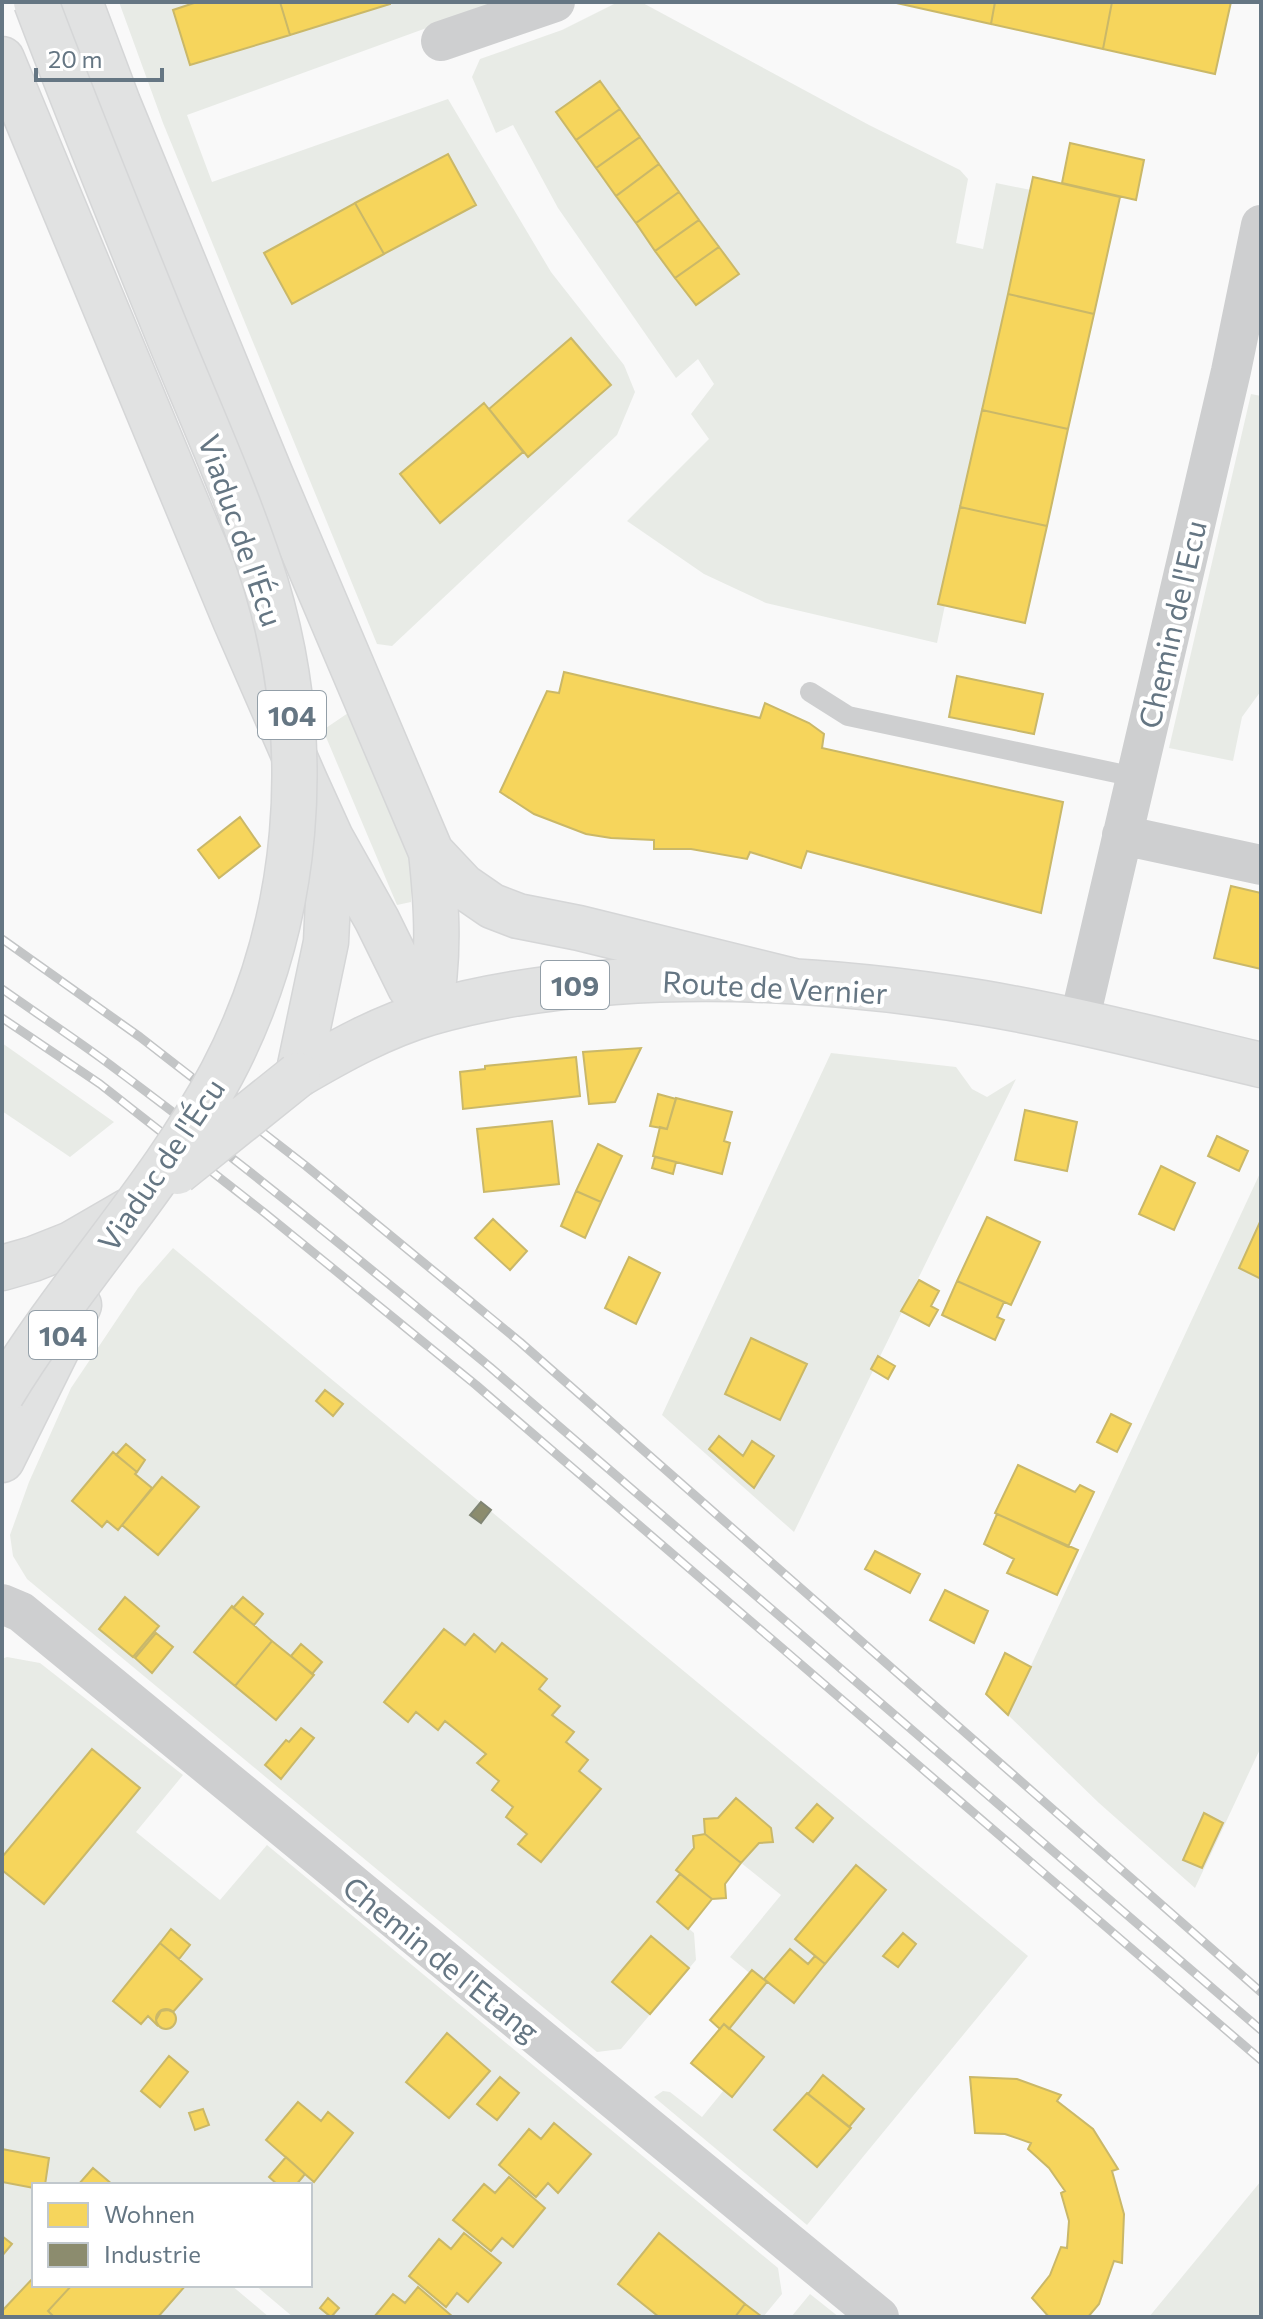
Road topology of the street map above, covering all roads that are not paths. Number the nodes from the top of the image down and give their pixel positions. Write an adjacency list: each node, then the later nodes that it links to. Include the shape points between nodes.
1 (36, 2): 20 (main road, Viaduc de l'Écu / 104, bridge, via 267,587 289,689 295,797 289,867 272,945 222,1073 162,1169)
2 (80, 2): 11 (main road, 104)
3 (555, 2): 4 (street)
4 (441, 41)
5 (2, 59): 10 (main road, 104)
6 (1261, 225): 8 (street, Chemin de l'Ecu)
7 (810, 692): 8 (lane, via 848,716)
8 (1133, 785): 9 (street, Chemin de l'Ecu)
9 (1122, 835): 12 (street); 15 (street, Chemin de l'Ecu)
10 (331, 838): 14 (main road, 104); 17 (main road, 104, via 326,942)
11 (431, 852): 13 (main road, via 463,886 518,916); 14 (main road, 104, via 437,938)
12 (1261, 865)
13 (794, 981): 14 (main road, Route de Vernier / 109, via 671,978 578,985); 15 (main road, Route de Vernier / 109, via 983,1003)
14 (429, 1013): 17 (main road, Route de Vernier / 109, via 339,1050)
15 (1079, 1022): 16 (main road, Route de Vernier / 109)
16 (1261, 1065)
17 (298, 1075): 18 (main road, 109, bridge)
18 (128, 1211): 19 (main road, 109, via 71,1244); 21 (main road, 104)
19 (2, 1268)
20 (2, 1394)
21 (2, 1460)
22 (2, 1604): 23 (street, Chemin de l'Etang, via 21,1612)
23 (879, 2317)

